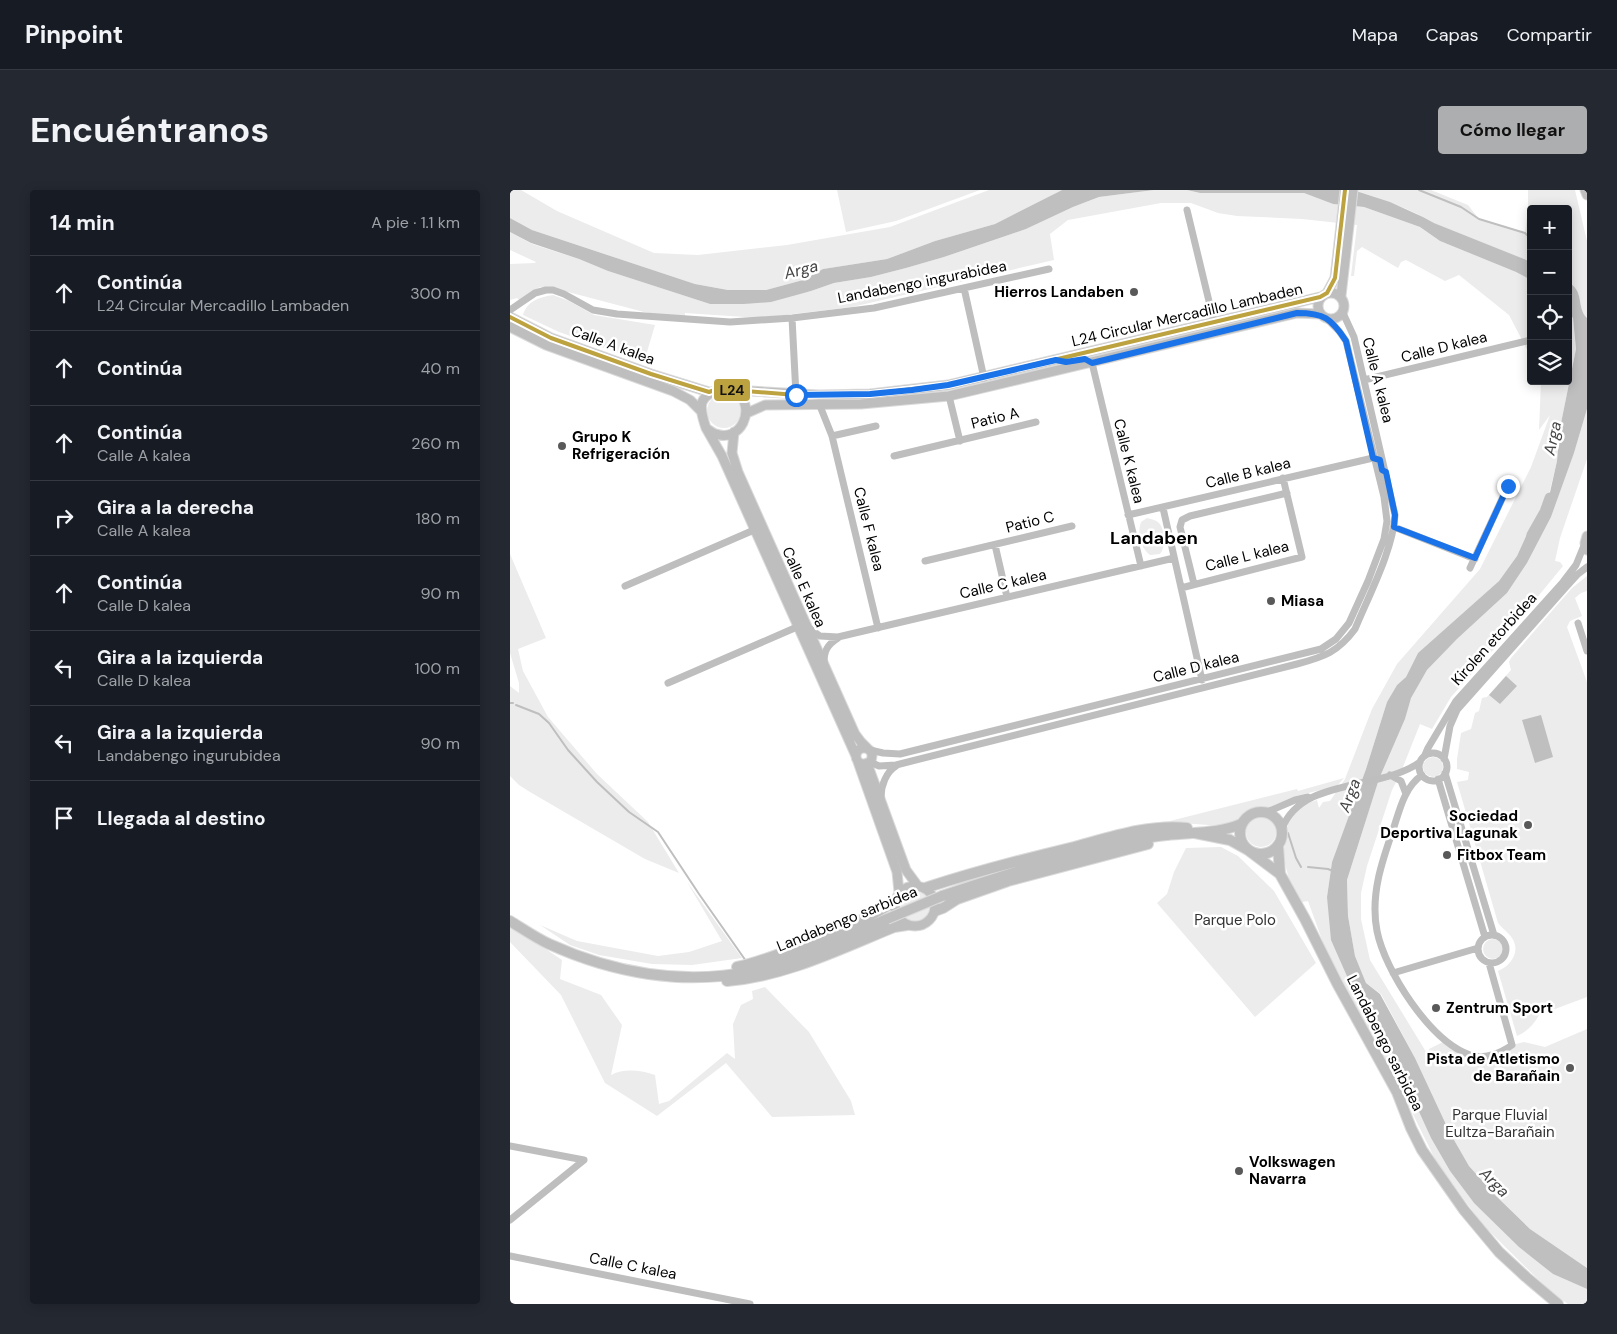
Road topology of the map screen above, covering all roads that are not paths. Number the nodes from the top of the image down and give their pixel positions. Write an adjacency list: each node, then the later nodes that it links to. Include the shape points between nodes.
1 (1345, 190): 6 (main road)
2 (1353, 190): 6 (main road)
3 (1585, 190): 4 (main road)
4 (1587, 195)
5 (1186, 210): 16 (street)
6 (1345, 224): 9 (main road, via 1335,278); 10 (main road)
7 (1049, 269): 8 (street, Landabengo ingurabidea)
8 (964, 288): 15 (street, Landabengo ingurabidea, via 874,308); 22 (street)
9 (1324, 295): 10 (main road, via 1335,292); 13 (main road, via 1318,306); 16 (main road, L24 Circular Mercadillo Lambaden)
10 (1341, 296): 12 (main road, via 1345,304)
11 (510, 310): 15 (street, Landabengo ingurabidea, via 535,293 553,290 593,310 617,314 730,322)
12 (1343, 312): 13 (main road, via 1336,318); 23 (street, Calle A kalea, via 1354,337)
13 (1324, 316): 21 (main road, via 1297,313); 40 (street, Calle A kalea, via 1346,341)
14 (510, 317): 25 (main road, Calle A kalea, via 551,338)
15 (792, 318): 26 (street)
16 (1214, 322): 19 (main road, L24 Circular Mercadillo Lambaden)
17 (510, 327): 29 (main road, Calle A kalea, via 546,345 673,391)
18 (1527, 341): 23 (street, Calle D kalea)
19 (1120, 345): 20 (main road, L24 Circular Mercadillo Lambaden); 21 (main road, via 1113,352 1096,356)
20 (1056, 360): 21 (main road, via 1085,359); 22 (main road, L24 Circular Mercadillo Lambaden)
21 (1092, 363): 27 (main road); 46 (street, Calle K kalea)
22 (984, 378): 26 (main road, L24 Circular Mercadillo Lambaden, via 870,394)
23 (1364, 380): 34 (street, Calle A kalea)
24 (733, 390): 25 (main road, via 723,386); 26 (main road, L24 Circular Mercadillo Lambaden); 30 (main road, via 746,404)
25 (709, 392): 29 (main road)
26 (796, 395)
27 (949, 396): 28 (main road); 37 (street, Patio A)
28 (820, 406): 30 (main road, via 765,405); 36 (street, Calle F kalea)
29 (700, 410): 33 (main road)
30 (747, 412): 35 (main road, via 740,428)
31 (1036, 422): 37 (street, Patio A)
32 (876, 426): 36 (street)
33 (706, 428): 35 (main road, via 716,434); 49 (main road, Calle E kalea, via 722,456)
34 (1376, 430): 38 (street, Calle A kalea); 40 (street, via 1378,452)
35 (734, 432): 63 (main road, Calle E kalea, via 732,453 738,472)
36 (832, 436): 64 (street, Calle F kalea)
37 (960, 441): 39 (street, Patio A)
38 (1382, 454): 41 (street, Calle D kalea)
39 (894, 456)
40 (1373, 458): 41 (street, via 1380,460 1382,470); 42 (street, Calle B kalea); 69 (street, Calle D kalea, via 1387,521 1384,539 1349,624 1322,649)
41 (1386, 472): 48 (street, Calle D kalea, via 1395,515)
42 (1283, 478): 44 (street, Calle L kalea); 45 (street, Calle B kalea)
43 (1508, 486): 53 (street)
44 (1287, 493): 58 (street, Calle L kalea, via 1182,520 1180,527); 58 (street, Calle L kalea, via 1302,557)
45 (1163, 508): 46 (street, Calle B kalea); 52 (street)
46 (1128, 515): 55 (street, Calle K kalea)
47 (1072, 526): 51 (street, Patio C)
48 (1394, 527): 53 (street); 68 (street, Calle D kalea, via 1355,629 1347,640 1324,657)
49 (754, 530): 59 (street); 63 (main road, Calle E kalea)
50 (1586, 543): 73 (street, Kirolen etorbidea, via 1576,565 1563,582 1456,701)
51 (995, 545): 54 (street, Patio C); 61 (street, Patio C)
52 (1174, 558): 55 (street, Calle C kalea); 60 (street)
53 (1475, 558): 57 (street)
54 (924, 561)
55 (1141, 566): 61 (street, Calle C kalea)
56 (1587, 567): 74 (street, Kirolen etorbidea, via 1561,592 1458,710 1450,726)
57 (1470, 568)
58 (1194, 584): 60 (street, Calle L kalea)
59 (625, 586)
60 (1181, 588): 69 (street)
61 (1007, 597): 64 (street, Calle C kalea)
62 (1578, 623): 66 (street)
63 (802, 626): 65 (street, via 820,636); 67 (main road, Calle E kalea); 70 (street, Calle E kalea); 75 (main road, Calle E kalea)
64 (878, 628): 65 (street, Calle C kalea)
65 (838, 637): 67 (street, via 826,648)
66 (1587, 651)
67 (824, 664): 72 (main road, Calle E kalea, via 855,734)
68 (1238, 678): 69 (street); 71 (street, Calle D kalea)
69 (1202, 680): 71 (street, via 1198,685); 72 (street, Calle D kalea, via 900,754)
70 (668, 682)
71 (1171, 695): 77 (street, Calle D kalea)
72 (868, 749): 75 (main road, via 872,756); 75 (main road, via 861,748 857,752)
73 (1425, 756): 74 (street, via 1437,754); 76 (street)
74 (1444, 759): 79 (street)
75 (863, 761): 77 (street, Calle D kalea, via 879,766); 85 (main road, Calle E kalea); 94 (main road, Calle E kalea, via 896,872)
76 (1420, 762): 78 (street); 80 (street)
77 (896, 765): 85 (street, via 890,769 883,784)
78 (1406, 770): 80 (street); 81 (street)
79 (1445, 773): 82 (street); 98 (street)
80 (1421, 774): 82 (street, via 1428,780); 83 (street)
81 (1389, 775): 83 (street, via 1402,783); 84 (street)
82 (1438, 779): 99 (street)
83 (1406, 795): 103 (street, via 1382,862 1374,901 1377,931)
84 (1314, 796): 86 (street); 88 (street, via 1290,813)
85 (882, 803): 93 (main road, Calle E kalea, via 906,870)
86 (1267, 812): 87 (highway, Landabengo sarbidea, via 1250,815); 88 (highway)
87 (1241, 824): 89 (highway, Landabengo sarbidea); 91 (highway, via 1240,835)
88 (1282, 829): 90 (highway, Landabengo sarbidea)
89 (1209, 834): 91 (highway, Landabengo sarbidea); 93 (highway, via 1173,827 1148,829); 95 (highway, via 1157,842 1008,881 957,899); 101 (highway, Landabengo sarbidea, bridge, via 1166,835 1121,843 1001,876 942,896)
90 (1278, 845): 91 (highway, Landabengo sarbidea, via 1266,853); 92 (highway, Landabengo sarbidea)
91 (1248, 850): 92 (highway, Landabengo sarbidea)
92 (1280, 874): 110 (highway, Landabengo sarbidea, via 1397,1092 1422,1150 1489,1241)
93 (921, 887): 94 (main road, via 911,886); 95 (main road, via 932,894)
94 (897, 897): 97 (main road, via 897,915); 101 (highway, via 871,916)
95 (935, 911): 97 (main road, via 925,924)
96 (511, 921): 104 (highway, Landabengo sarbidea, via 547,944 590,960)
97 (908, 925): 101 (highway)
98 (1494, 935): 99 (street); 102 (street, via 1505,943 1506,952 1502,960)
99 (1485, 937): 100 (street)
100 (1478, 948): 102 (street, via 1482,959); 103 (street)
101 (781, 963): 105 (highway, Landabengo sarbidea)
102 (1489, 963): 103 (street, via 1512,1045 1504,1051 1480,1057 1471,1056 1444,1039 1420,1015)
103 (1393, 972)
104 (652, 975): 105 (highway, Landabengo sarbidea); 105 (highway, via 677,982)
105 (728, 975)
106 (510, 1146): 107 (street, via 584,1160)
107 (510, 1220)
108 (510, 1256): 109 (street, Calle C kalea)
109 (750, 1304)
110 (1558, 1304)

